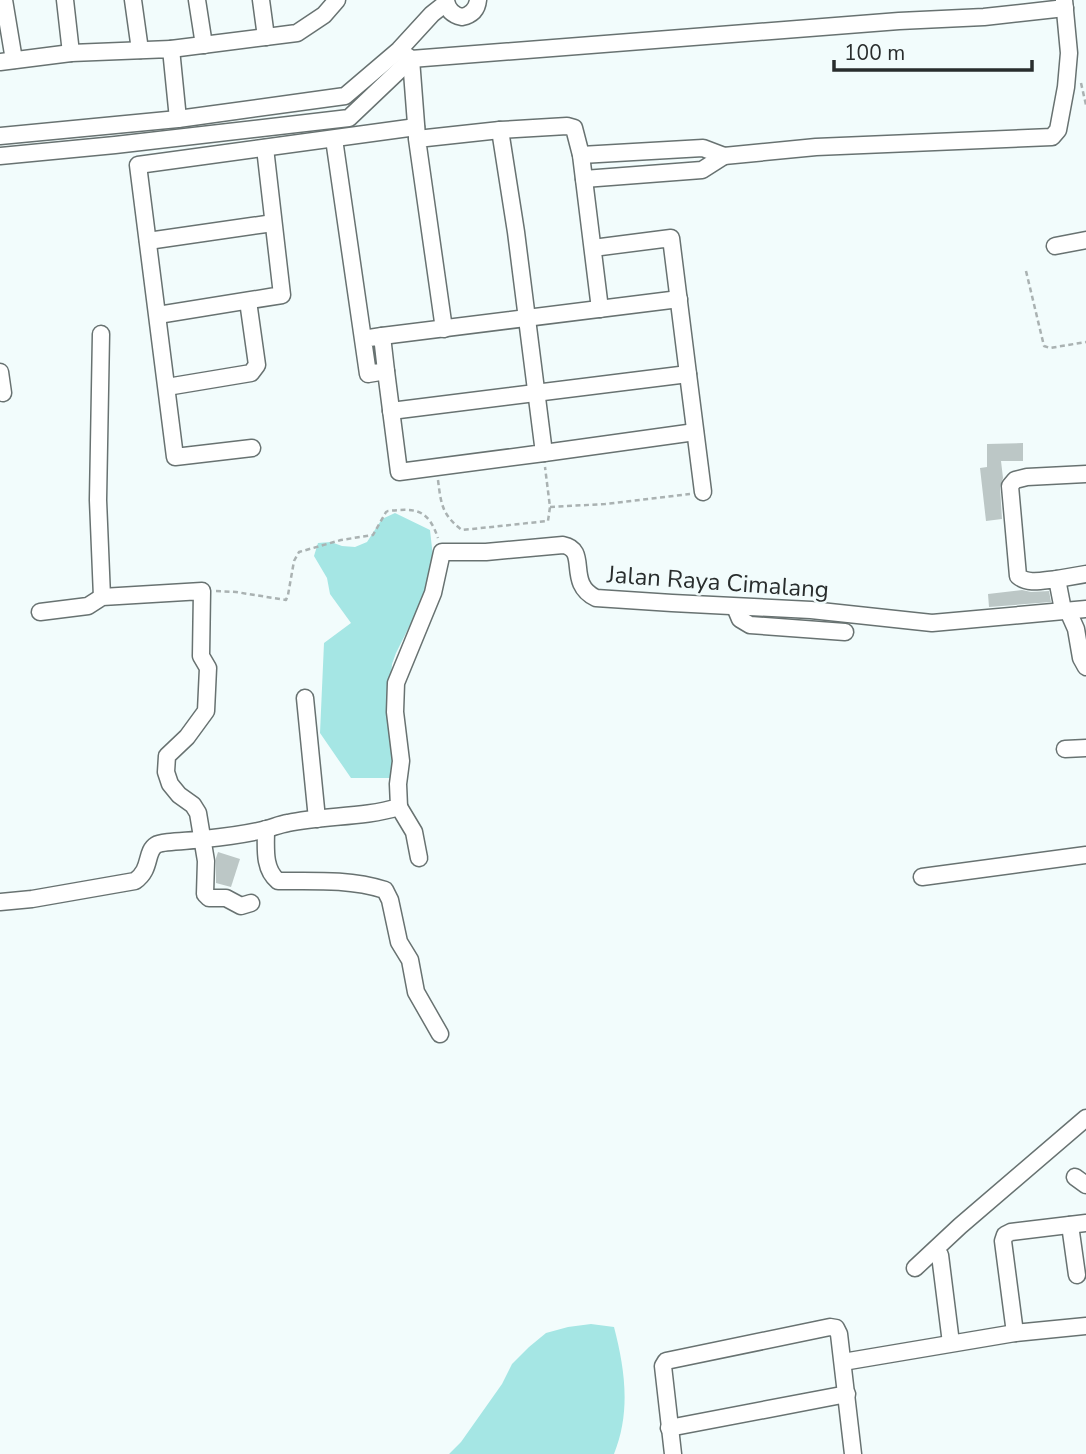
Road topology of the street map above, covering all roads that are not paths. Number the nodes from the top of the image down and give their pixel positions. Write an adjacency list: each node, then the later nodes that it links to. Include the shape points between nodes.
1 (4, 0): 17 (street)
2 (65, 0): 15 (street)
3 (133, 0): 14 (street)
4 (197, 0): 12 (street)
5 (261, 0): 11 (street)
6 (337, 0): 10 (street)
7 (478, 0): 8 (street, via 476,9 462,17 452,12)
8 (446, 1): 16 (street)
9 (1064, 4): 16 (street, via 984,17); 28 (street, via 1069,53 1066,87 1058,130 1052,137 817,147)
10 (323, 7): 11 (street, via 297,33)
11 (266, 37): 12 (street)
12 (204, 45): 13 (street)
13 (171, 49): 14 (street); 18 (street)
14 (140, 50): 15 (street)
15 (71, 53): 17 (street)
16 (405, 54): 18 (street, via 345,96); 21 (street); 24 (street, via 349,118)
17 (7, 61)
18 (178, 119): 19 (street)
19 (112, 127): 22 (street); 24 (street)
20 (500, 130): 21 (street); 26 (street, via 574,128); 39 (street)
21 (416, 133): 23 (street); 40 (street)
22 (0, 136)
23 (334, 139): 25 (street); 43 (street)
24 (115, 145): 27 (street)
25 (265, 148): 30 (street); 32 (street, via 138,165)
26 (581, 155): 28 (street, via 703,148); 29 (street)
27 (0, 156)
28 (724, 156): 29 (street, via 702,170)
29 (584, 179): 34 (street)
30 (273, 223): 32 (street); 36 (street, via 282,295)
31 (1086, 240): 33 (street)
32 (148, 241): 38 (street)
33 (1055, 246)
34 (593, 248): 35 (street, via 671,238); 37 (street)
35 (679, 299): 37 (street); 46 (street)
36 (248, 301): 38 (street); 47 (street, via 257,365 251,373)
37 (600, 309): 39 (street)
38 (158, 315): 47 (street)
39 (526, 318): 40 (street); 49 (street)
40 (443, 329): 42 (street)
41 (101, 334): 58 (street, via 98,500)
42 (383, 337): 43 (street); 44 (street)
43 (363, 339): 44 (street, via 368,373)
44 (386, 371): 50 (street)
45 (0, 372): 48 (street)
46 (688, 374): 49 (street); 51 (street)
47 (167, 387): 52 (street, via 175,457)
48 (3, 393)
49 (536, 393): 50 (street); 53 (street)
50 (391, 411): 53 (street, via 399,472)
51 (695, 432): 53 (street); 55 (street)
52 (252, 449)
53 (544, 453)
54 (1086, 474): 57 (street, via 1027,477 1011,483 1018,576 1025,581)
55 (703, 492)
56 (1086, 574): 57 (street)
57 (1057, 579): 61 (street)
58 (102, 597): 62 (street, via 88,606); 71 (street, via 202,591 206,711 166,760 170,784 196,808)
59 (735, 607): 61 (street, Jalan Raya Cimalang, via 932,623); 63 (street, via 740,620 755,626); 68 (street, Jalan Raya Cimalang, via 596,598 581,585 576,554 563,545 442,552 433,593 396,683)
60 (1086, 609): 61 (street, Jalan Raya Cimalang)
61 (1066, 611): 64 (street)
62 (40, 612)
63 (845, 632)
64 (1086, 667)
65 (305, 698): 69 (street)
66 (1086, 748): 67 (street)
67 (1065, 749)
68 (399, 807): 69 (street); 73 (street, via 414,832)
69 (317, 819): 70 (street)
70 (266, 829): 71 (street); 77 (street, via 269,870 278,881 334,881 385,890 399,942 410,960 416,992)
71 (202, 840): 75 (street, via 156,845 146,871 135,881); 76 (street, via 205,894 241,906)
72 (1086, 855): 74 (street)
73 (419, 858)
74 (922, 877)
75 (0, 901)
76 (251, 903)
77 (440, 1034)
78 (1086, 1118): 81 (street)
79 (1078, 1224): 82 (street); 84 (street, via 1011,1232 1003,1238)
80 (940, 1255): 85 (street)
81 (915, 1268)
82 (1077, 1275)
83 (1086, 1326): 84 (street)
84 (1015, 1333): 85 (street)
85 (951, 1343): 86 (street)
86 (843, 1362): 87 (street); 88 (street, via 838,1331 830,1327 668,1359 663,1366)
87 (847, 1394): 88 (street); 90 (street)
88 (669, 1428): 89 (street)
89 (673, 1454)
90 (853, 1454)

